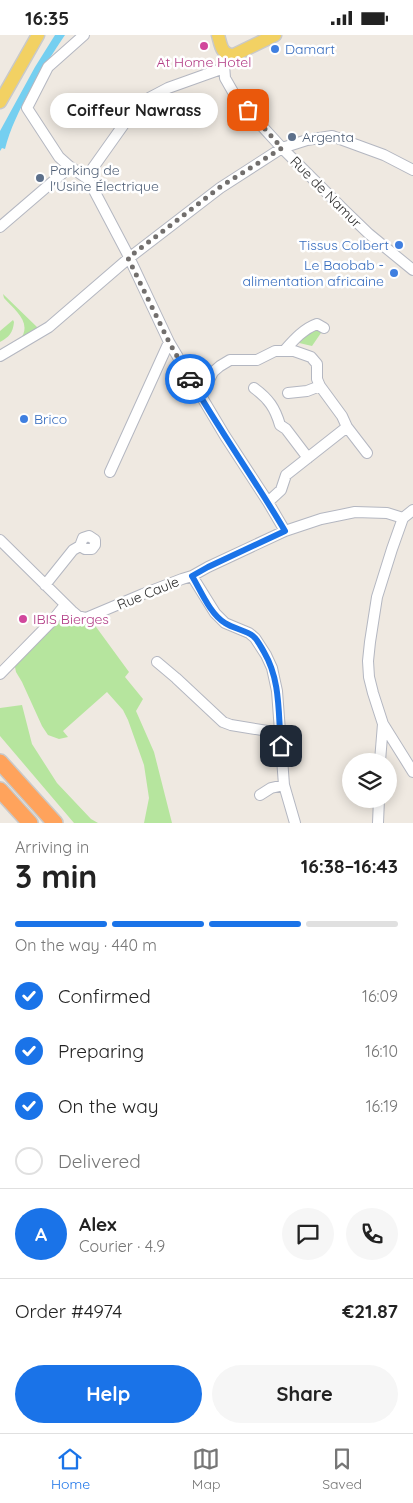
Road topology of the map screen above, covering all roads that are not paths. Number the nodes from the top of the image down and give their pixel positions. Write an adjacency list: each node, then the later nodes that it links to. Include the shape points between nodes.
1 (38, 35): 7 (main road)
2 (84, 35): 9 (street, via 48,67 27,109 59,157)
3 (218, 35): 5 (main road)
4 (275, 35): 5 (main road, via 234,55)
5 (225, 54): 6 (street, Rue de Namur)
6 (224, 68): 8 (street, Rue de Namur, via 225,77 237,99); 11 (street, via 168,88 150,98 129,117)
7 (0, 102)
8 (282, 148): 10 (street, via 332,136); 13 (street, via 220,187); 14 (street, Rue de Namur, via 369,234)
9 (69, 166): 11 (street); 12 (street)
10 (413, 169)
11 (88, 179): 13 (street)
12 (0, 227)
13 (128, 258): 16 (street); 18 (street, via 49,327)
14 (413, 270)
15 (324, 327): 17 (street, via 313,326)
16 (169, 342): 21 (street); 26 (street)
17 (284, 351): 19 (street, via 294,351 314,359); 21 (street, via 272,351 256,361 230,360)
18 (3, 355)
19 (320, 386): 22 (street); 23 (street)
20 (254, 388): 25 (street, via 263,395 276,412 280,425)
21 (197, 391): 27 (street)
22 (288, 393)
23 (348, 427): 24 (street); 25 (street)
24 (367, 453)
25 (308, 458): 27 (street, via 286,475 281,490)
26 (110, 472)
27 (268, 501): 30 (street)
28 (413, 510): 29 (street)
29 (402, 518): 30 (street, Rue Caule, via 387,513 354,512); 38 (street, via 377,597 368,661 372,693)
30 (285, 531): 33 (street, Rue Caule)
31 (0, 540): 34 (street)
32 (80, 546): 34 (street, via 73,550)
33 (192, 576): 35 (street, Rue Caule, via 86,618 78,616); 39 (street, via 218,618 252,636 266,655 277,686)
34 (45, 585): 35 (street)
35 (66, 605): 37 (street)
36 (157, 662): 39 (street, via 223,722)
37 (0, 674)
38 (383, 724): 40 (street); 42 (street)
39 (280, 733): 43 (street)
40 (381, 753)
41 (0, 762): 48 (highway)
42 (413, 772)
43 (284, 785): 45 (street); 49 (street)
44 (0, 790): 47 (highway)
45 (260, 795)
46 (379, 808): 50 (street)
47 (30, 823)
48 (55, 823)
49 (295, 823)
50 (378, 823)

